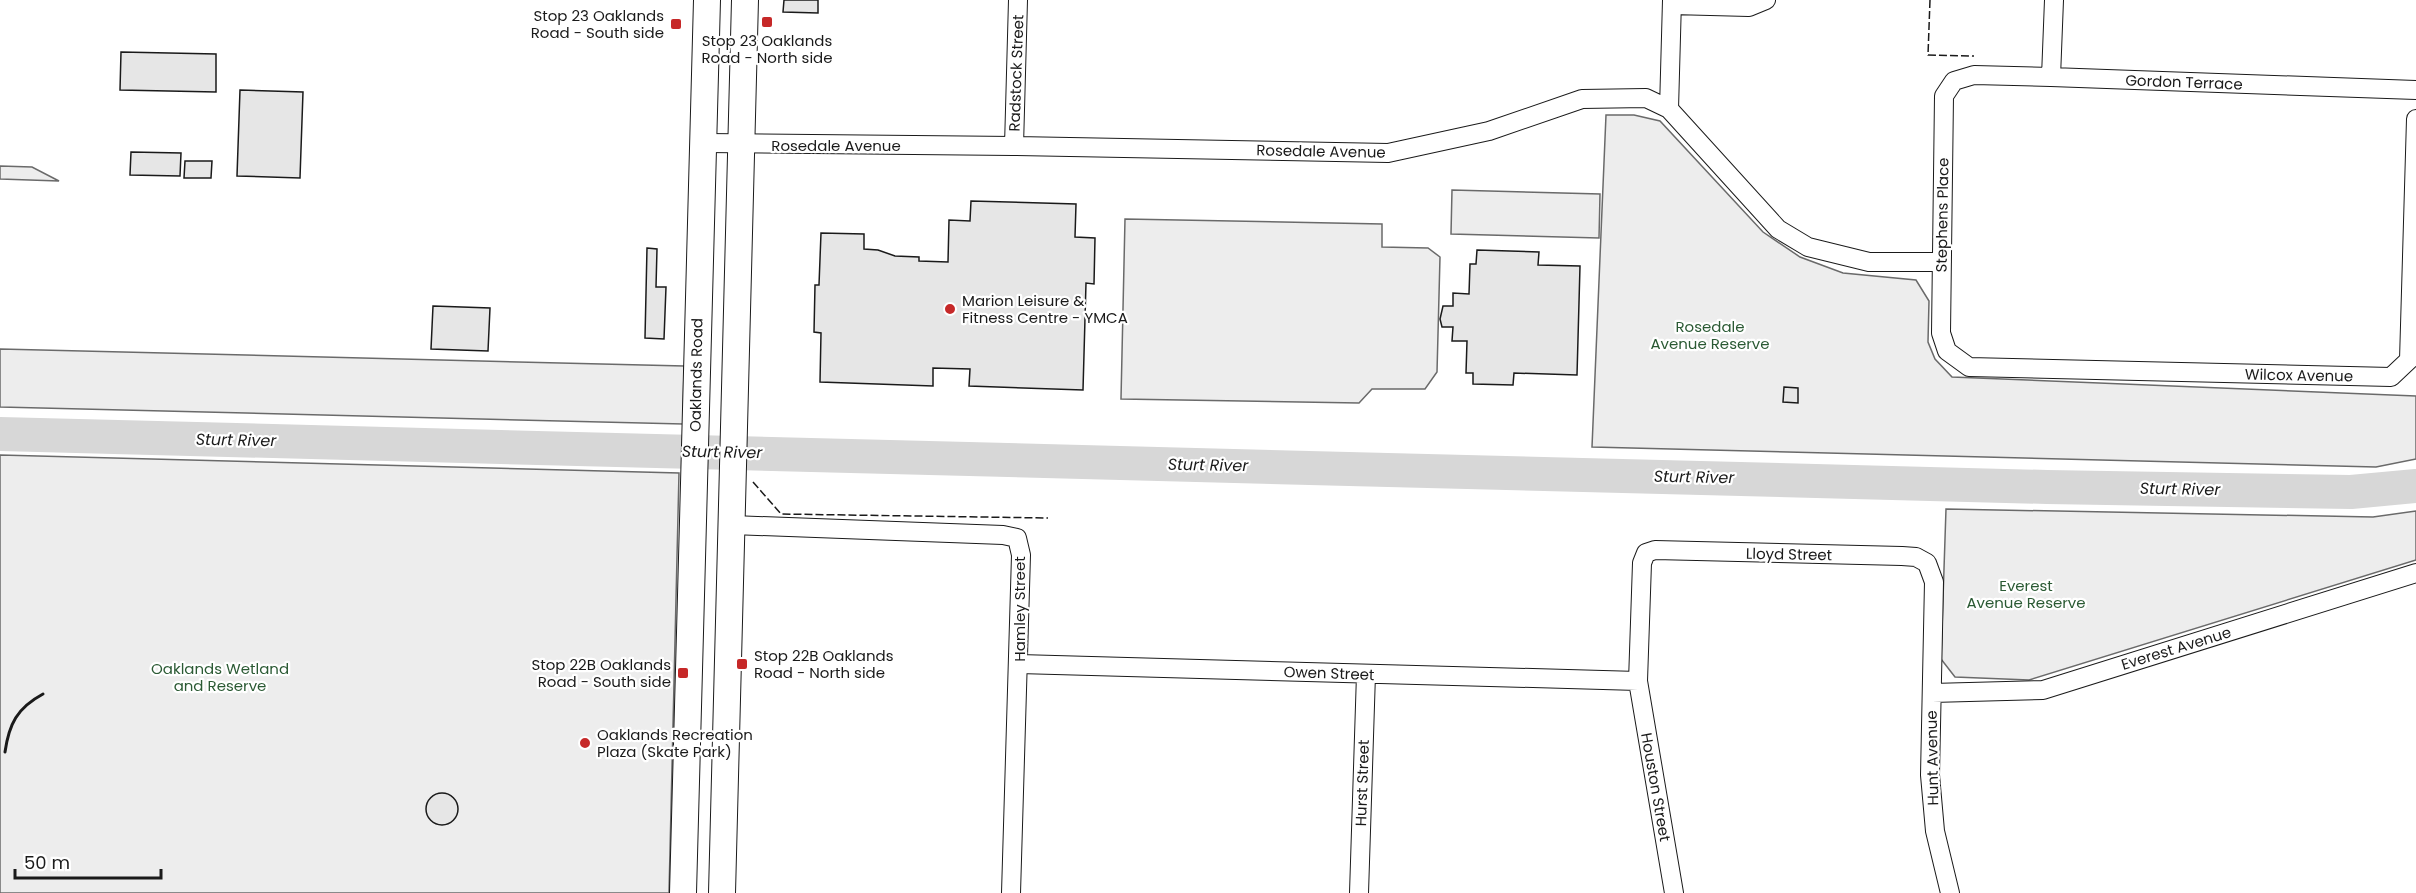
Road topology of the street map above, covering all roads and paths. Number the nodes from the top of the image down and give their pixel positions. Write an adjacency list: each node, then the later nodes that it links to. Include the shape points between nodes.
1 (707, 0): 12 (main road, Oaklands Road)
2 (745, 0): 13 (main road)
3 (1018, 0): 14 (street, Radstock Street)
4 (1766, 0): 6 (street, via 1749,7)
5 (2054, 0): 7 (street)
6 (1672, 2): 10 (street)
7 (2052, 76): 8 (street, Gordon Terrace, via 1974,75); 9 (street, Gordon Terrace)
8 (1954, 81): 15 (street, Stephens Place, via 1944,96)
9 (2416, 90)
10 (1669, 109): 14 (street, Rosedale Avenue, via 1646,98 1582,99 1489,131 1388,153); 15 (street, Rosedale Avenue, via 1779,229 1808,247 1869,262)
11 (2416, 119): 16 (street, Wilcox Avenue, via 2409,360 2391,377 1969,367)
12 (703, 143): 13 (street, Rosedale Avenue); 18 (main road, Oaklands Road)
13 (741, 144): 14 (street, Rosedale Avenue); 17 (main road)
14 (1014, 146)
15 (1942, 262): 16 (street, Stephens Place, via 1941,333)
16 (1947, 351)
17 (732, 537): 18 (main road, via 722,561 714,567); 20 (street, Hamley Street, via 1017,538 1021,555); 25 (main road)
18 (691, 556): 24 (main road, Oaklands Road)
19 (2416, 573): 23 (street, Everest Avenue, via 2043,690)
20 (1019, 664): 21 (street, Owen Street); 26 (street, Hamley Street)
21 (1365, 674): 22 (street, Owen Street); 27 (street, Hurst Street)
22 (1638, 681): 23 (street, Lloyd Street, via 1642,563 1646,553 1656,550 1902,556 1927,562 1932,572); 28 (street, Houston Street)
23 (1932, 693): 29 (street, Hunt Avenue, via 1930,775 1935,831)
24 (683, 893)
25 (722, 893)
26 (1011, 893)
27 (1359, 893)
28 (1674, 893)
29 (1950, 893)

